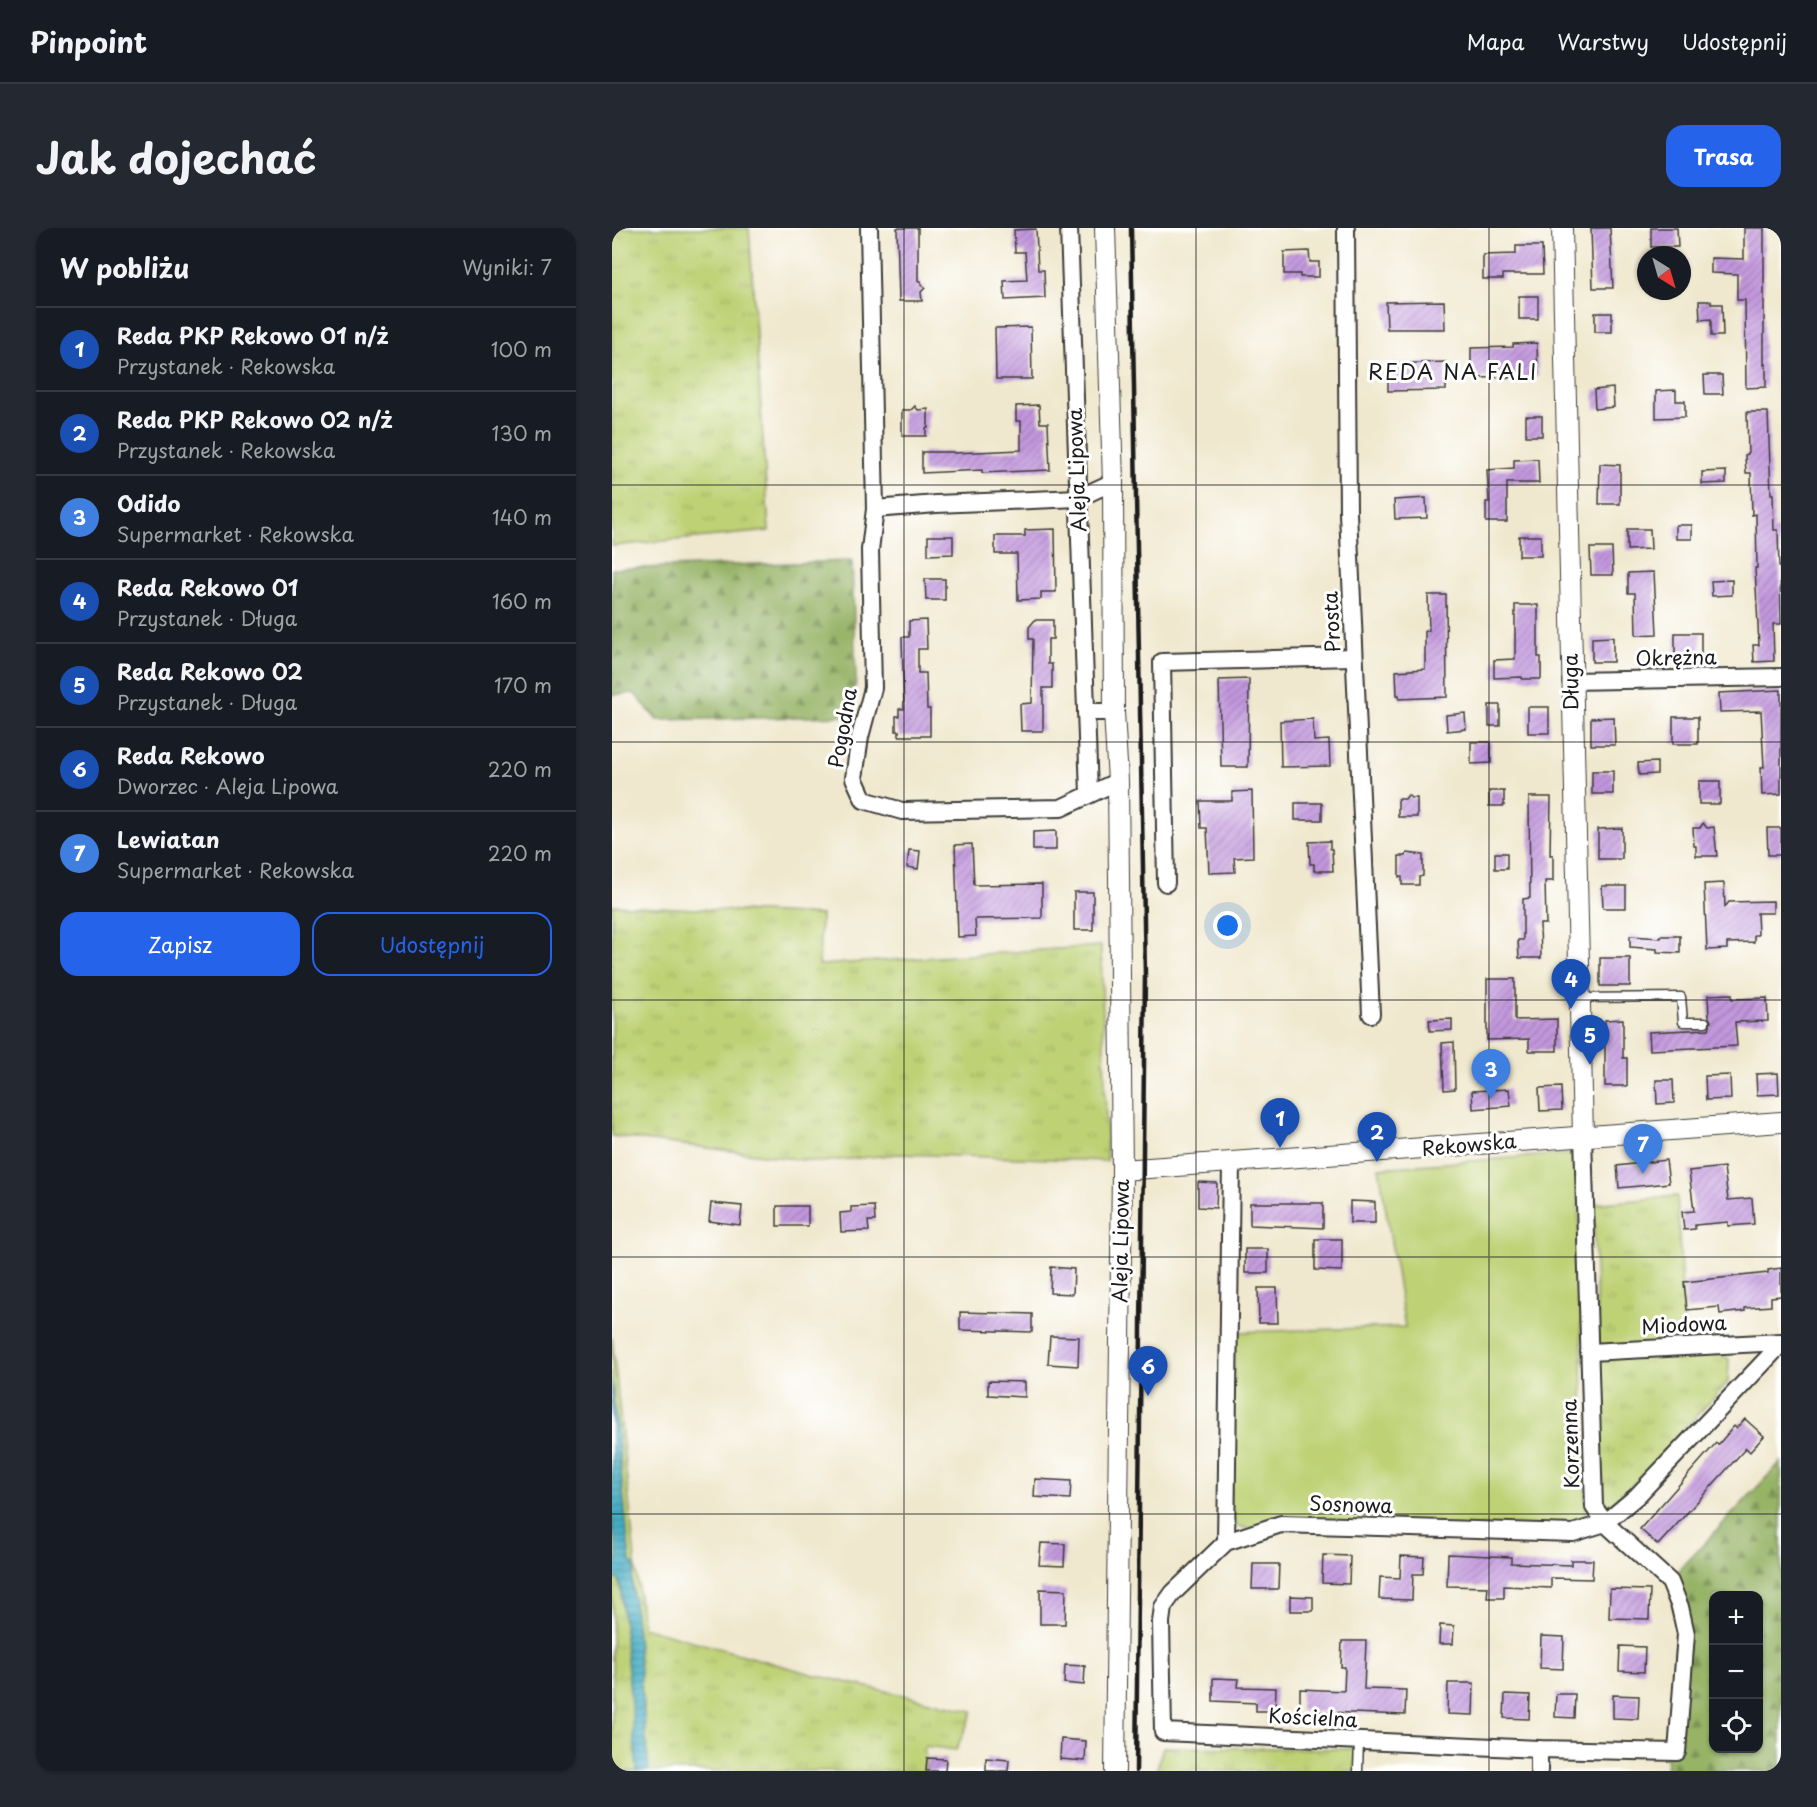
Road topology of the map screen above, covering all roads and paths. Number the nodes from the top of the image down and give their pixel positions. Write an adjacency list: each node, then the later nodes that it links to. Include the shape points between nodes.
1 (869, 228): 8 (street, Pogodna)
2 (1069, 228): 7 (street, Aleja Lipowa)
3 (1105, 228): 6 (street, Aleja Lipowa)
4 (1346, 228): 9 (street, Prosta, via 1348,513)
5 (1562, 228): 11 (street, Długa)
6 (1113, 482): 7 (street); 13 (street, Aleja Lipowa)
7 (1078, 498): 8 (street); 12 (street, Aleja Lipowa)
8 (875, 509): 15 (street, Pogodna, via 870,550 873,688 854,778 864,800 902,811 1061,808)
9 (1354, 657): 16 (street, via 1162,663); 18 (street, Prosta)
10 (1781, 677): 11 (street, Okrężna)
11 (1571, 681): 17 (street, Długa)
12 (1086, 712): 13 (street); 15 (street, Aleja Lipowa)
13 (1114, 712): 14 (street, Aleja Lipowa)
14 (1118, 781): 15 (street, Pogodna); 23 (street, Aleja Lipowa)
15 (1089, 794)
16 (1166, 884)
17 (1579, 998): 19 (lane, via 1681,997 1683,1022); 21 (street, Długa)
18 (1371, 1014)
19 (1705, 1022)
20 (1781, 1122): 21 (street, Rekowska)
21 (1582, 1136): 22 (street, Rekowska); 25 (street, Korzenna)
22 (1231, 1163): 23 (street, Rekowska); 27 (street)
23 (1122, 1170): 31 (street, Aleja Lipowa)
24 (1781, 1343): 25 (street, Miodowa); 26 (street, Sosnowa, via 1637,1496)
25 (1589, 1352): 26 (street, Korzenna, via 1594,1507)
26 (1605, 1522): 27 (street, Sosnowa, via 1573,1533 1281,1524); 30 (street, Korzenna, via 1670,1582 1680,1607 1686,1634)
27 (1226, 1542): 28 (street, Kościelna, via 1163,1607 1163,1732)
28 (1359, 1741): 29 (street, Kościelna); 32 (lane)
29 (1539, 1749): 30 (street, Kościelna); 33 (street)
30 (1677, 1752)
31 (1115, 1771)
32 (1358, 1771)
33 (1539, 1771)

